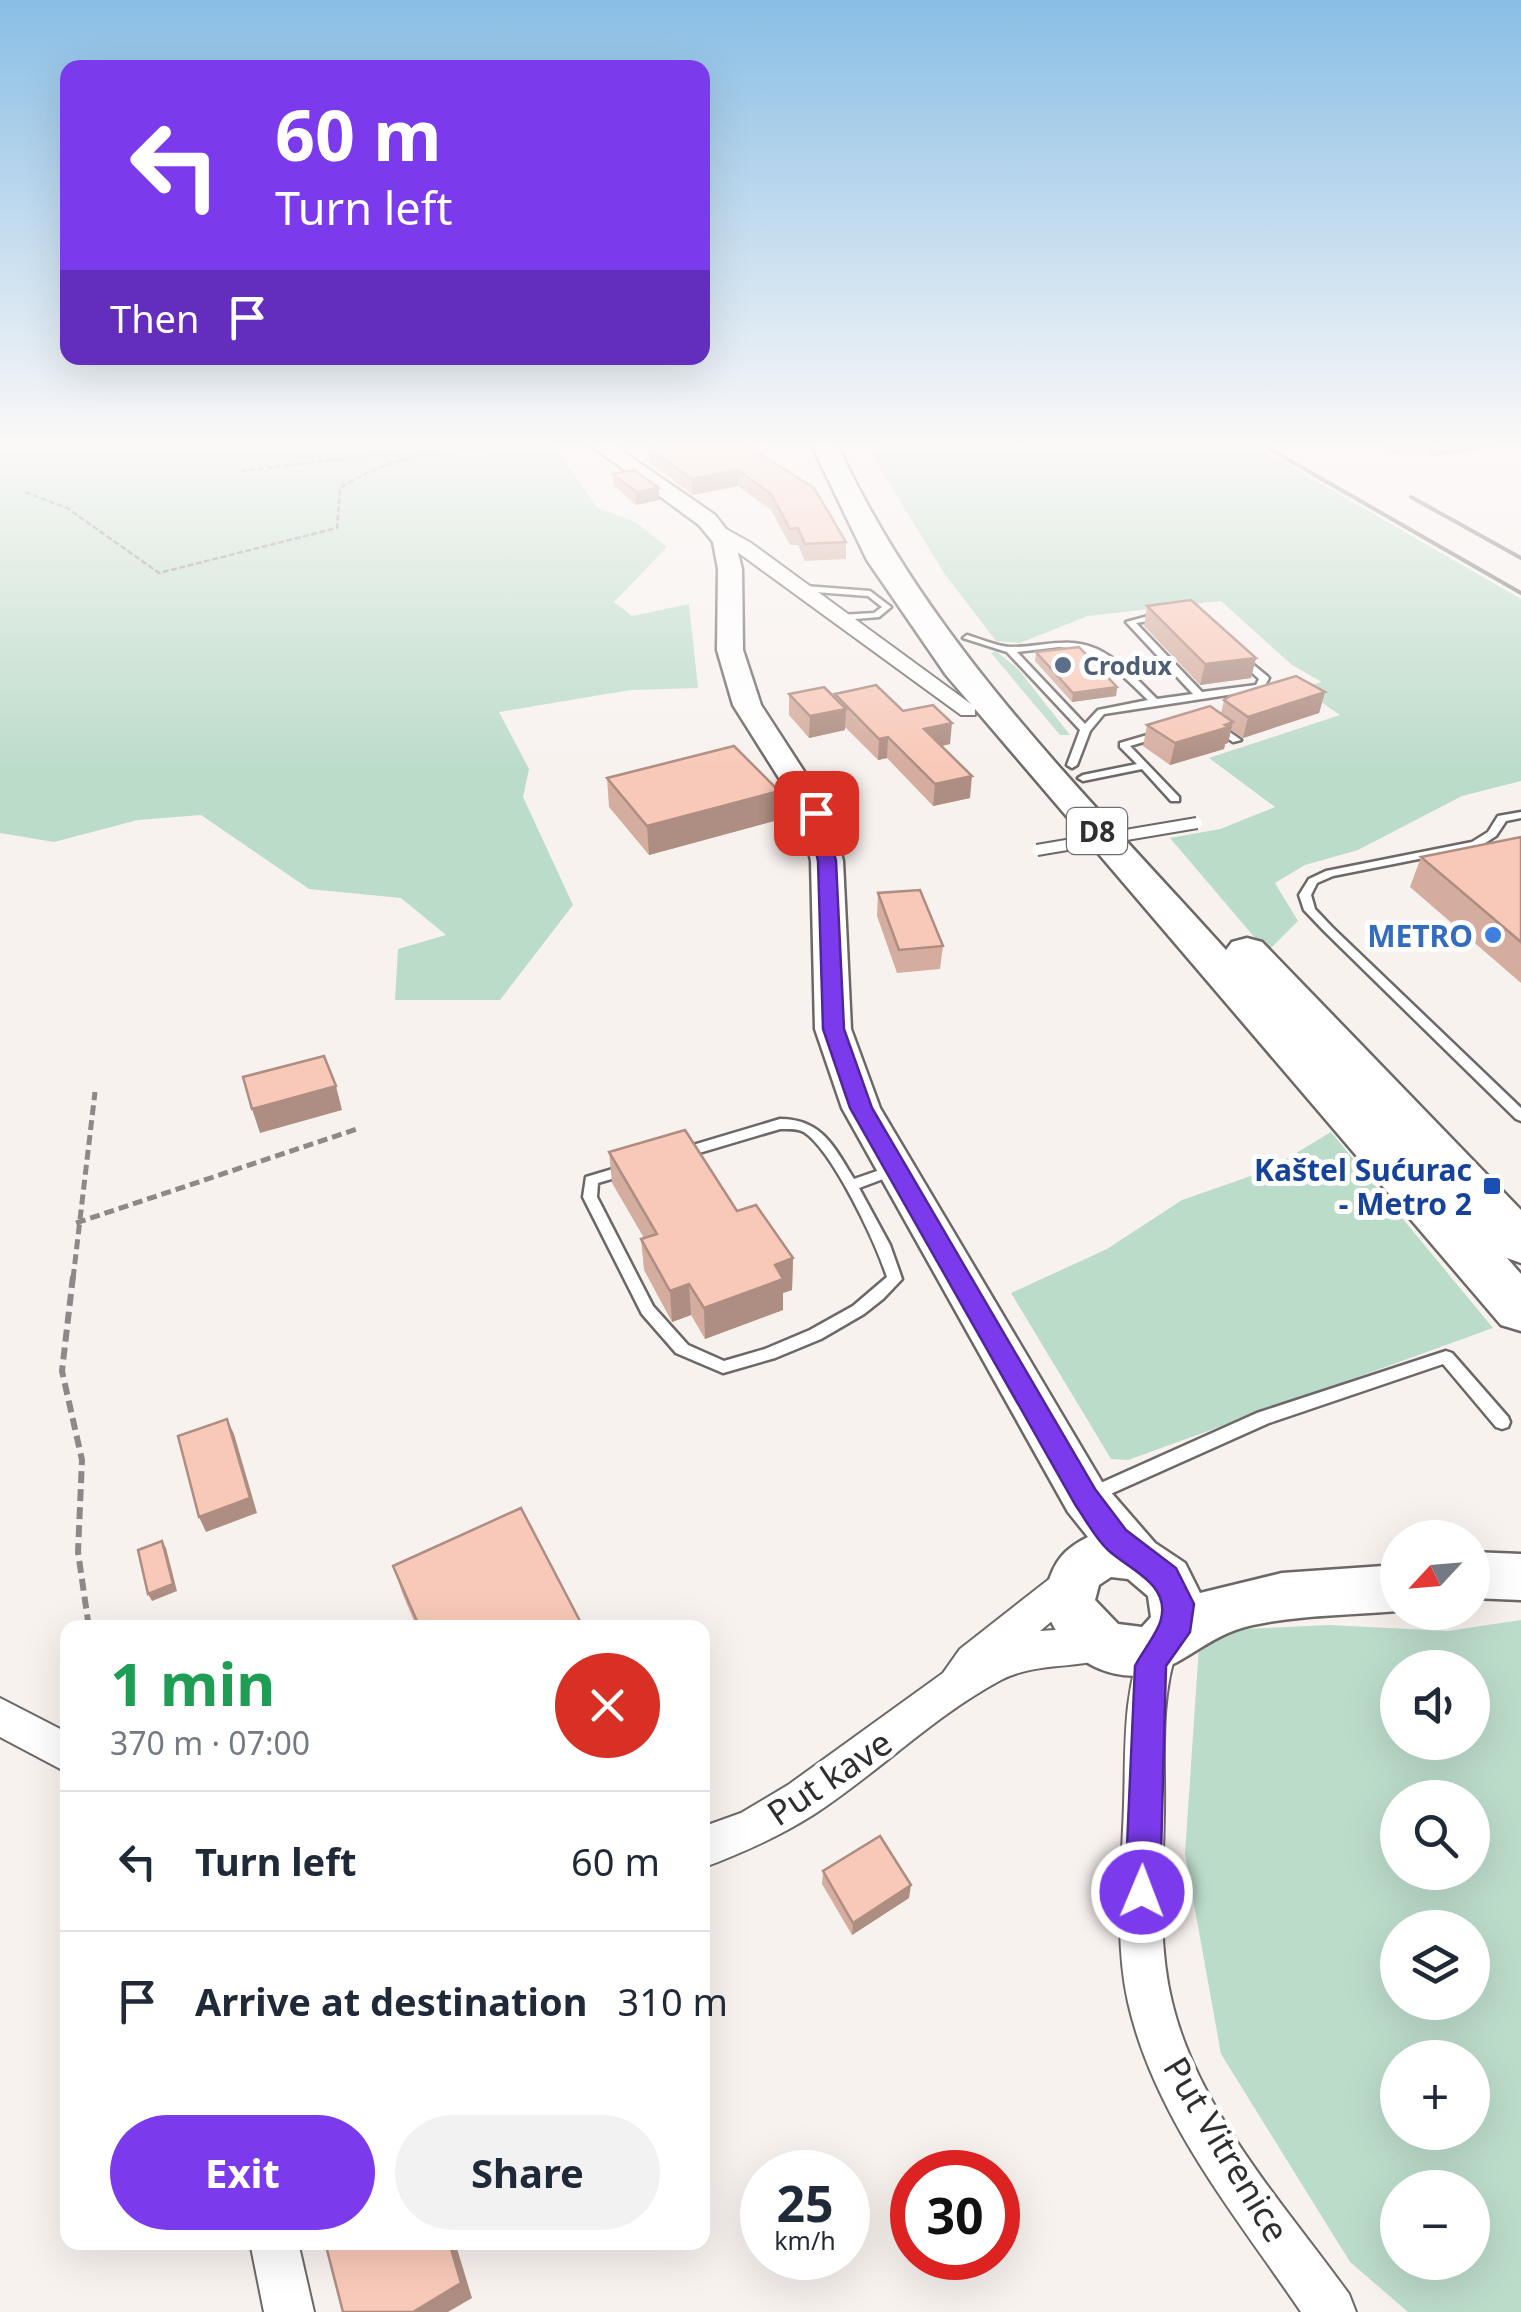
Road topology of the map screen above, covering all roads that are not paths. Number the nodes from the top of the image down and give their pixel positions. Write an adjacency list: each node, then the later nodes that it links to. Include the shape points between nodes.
1 (725, 552): 7 (street)
2 (751, 552): 6 (street)
3 (891, 552): 5 (highway, D8)
4 (895, 552): 5 (highway, D8)
5 (899, 563): 11 (highway, D8); 30 (highway, D8, via 993,710)
6 (770, 564): 7 (street); 8 (street)
7 (730, 569): 27 (street, via 730,650 746,705 816,813 827,861 833,1029 861,1108)
8 (805, 590): 9 (street); 9 (lane, via 870,594 887,607 876,616)
9 (843, 617): 16 (street)
10 (1152, 618): 14 (lane, via 1130,622)
11 (967, 638): 13 (lane); 20 (highway, D8)
12 (1229, 647): 14 (lane, via 1263,684)
13 (1010, 650): 15 (lane, via 1053,643 1104,652); 20 (lane)
14 (1200, 696): 15 (lane)
15 (1155, 702): 20 (lane, via 1101,712)
16 (968, 711)
17 (1207, 720): 19 (lane)
18 (1173, 730): 21 (lane, via 1123,744)
19 (1236, 740)
20 (1080, 758): 21 (lane); 29 (highway, D8)
21 (1144, 766): 22 (lane)
22 (1175, 799)
23 (1521, 815): 26 (lane, via 1502,818 1475,845 1330,873 1313,881 1305,895 1310,910)
24 (1197, 823): 25 (lane, bridge)
25 (1037, 850)
26 (1521, 1116)
27 (897, 1169): 28 (lane); 32 (street)
28 (850, 1186): 28 (lane, via 812,1131 780,1124 591,1180 590,1197 648,1310 682,1349 723,1367 808,1338 878,1297 894,1279)
29 (1521, 1243)
30 (1521, 1310)
31 (1502, 1422): 32 (lane, via 1446,1357 1263,1418)
32 (1086, 1497): 33 (street)
33 (1115, 1570): 35 (street); 36 (street, via 1179,1604); 36 (street, via 1074,1616); 37 (street, Put kave, via 994,1640)
34 (1380, 1590): 35 (street)
35 (1286, 1598): 36 (street, via 1210,1613)
36 (1137, 1643): 37 (street, Put kave, via 1067,1640 1034,1648); 43 (street, Put Vitrenice, via 1136,1692 1145,1736 1142,1931 1150,2004 1173,2069)
37 (948, 1692): 40 (street, Put kave, via 839,1776 732,1841)
38 (0, 1716): 39 (street)
39 (60, 1750)
40 (710, 1846)
41 (276, 2250): 42 (street)
42 (288, 2312)
43 (1332, 2312)

